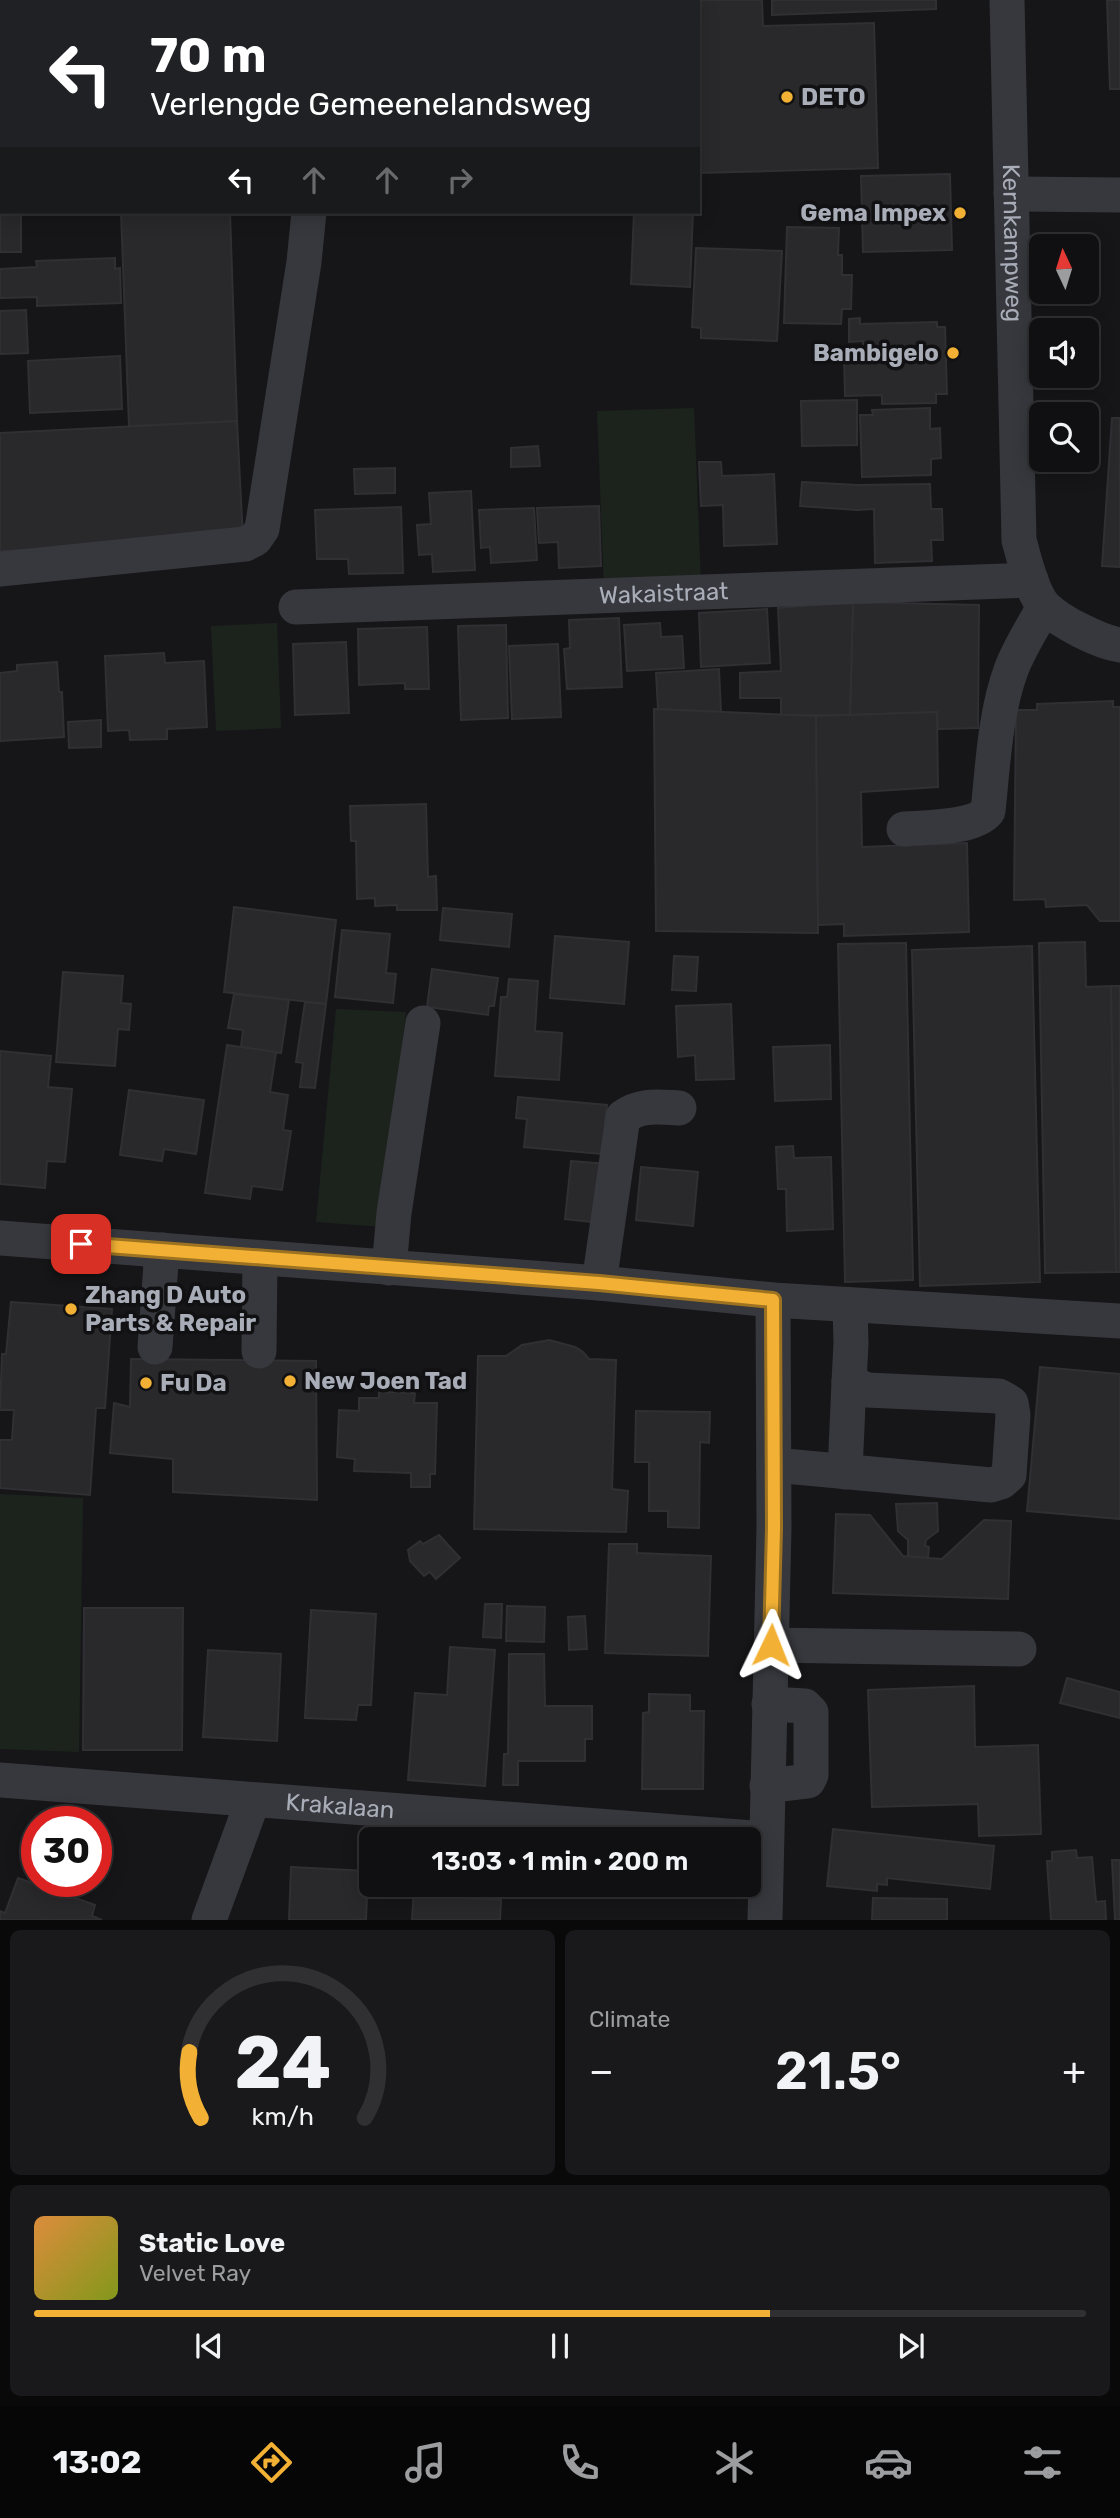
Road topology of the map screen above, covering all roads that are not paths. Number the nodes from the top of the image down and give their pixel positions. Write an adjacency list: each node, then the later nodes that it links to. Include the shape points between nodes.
1 (1007, 0): 2 (street, Kernkampweg)
2 (1011, 194): 3 (street); 6 (street, Kernkampweg, via 1019,540)
3 (1120, 195)
4 (309, 214): 5 (street, via 262,529 255,539 245,544)
5 (0, 569)
6 (1038, 594): 7 (street, Wakaistraat); 8 (street, via 1075,627); 9 (street, via 1006,684 988,811 972,822)
7 (296, 607)
8 (1120, 645)
9 (904, 829)
10 (423, 1023): 15 (street)
11 (679, 1108): 16 (street, via 642,1107 623,1117)
12 (0, 1238): 13 (street)
13 (162, 1250): 14 (street); 20 (street)
14 (260, 1258): 15 (street); 21 (street)
15 (389, 1268): 16 (street)
16 (599, 1283): 17 (street)
17 (773, 1300): 18 (street); 23 (street)
18 (850, 1305): 19 (street); 22 (street)
19 (1120, 1321)
20 (155, 1347)
21 (259, 1351)
22 (849, 1382): 24 (street); 24 (street, via 867,1391 999,1396 1011,1403 1013,1415 1009,1475 1001,1482 991,1485)
23 (774, 1465): 24 (street); 25 (street)
24 (845, 1472)
25 (771, 1645): 26 (street); 29 (street)
26 (1019, 1649)
27 (0, 1780): 28 (street, Krakalaan)
28 (253, 1800): 29 (street, Krakalaan); 30 (street)
29 (766, 1839): 31 (street)
30 (209, 1920)
31 (765, 1920)

